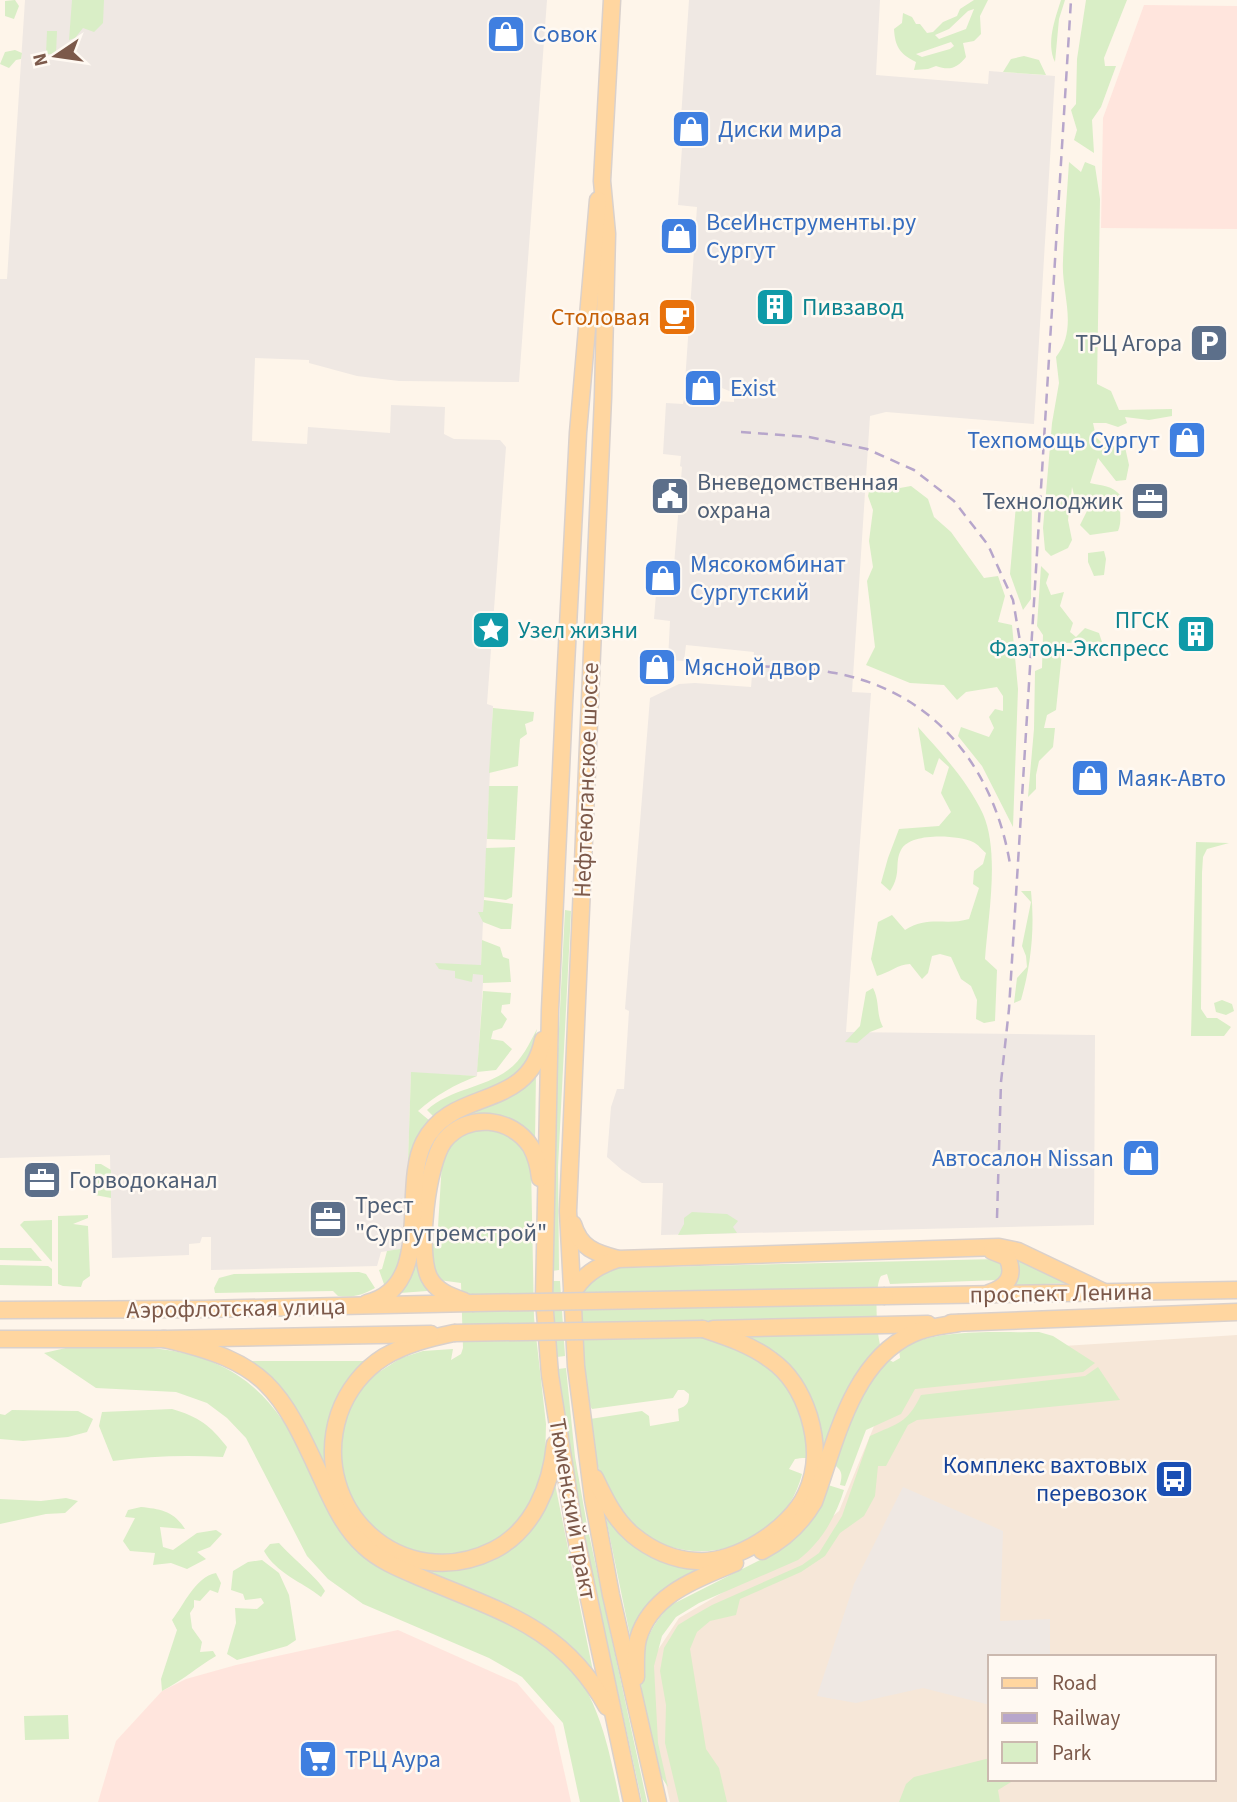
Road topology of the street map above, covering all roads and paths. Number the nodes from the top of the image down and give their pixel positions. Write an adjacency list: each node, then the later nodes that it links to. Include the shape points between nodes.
1 (612, 0): 2 (main road, Нефтеюганское шоссе)
2 (602, 181): 3 (main road, Нефтеюганское шоссе, via 578,433); 4 (main road, Нефтеюганское шоссе, via 607,234 604,397)
3 (550, 1010): 5 (main road, Нефтеюганское шоссе); 14 (main road, via 531,1072 508,1089 444,1118 426,1138 418,1161 407,1268 395,1287 382,1298)
4 (568, 1211): 7 (main road, via 587,1249); 11 (main road, Нефтеюганское шоссе)
5 (544, 1212): 12 (main road, via 539,1171 532,1149 519,1133 488,1121 468,1124 446,1139 434,1161 424,1240 429,1277); 22 (main road, Тюменский тракт, via 545,1325)
6 (972, 1249): 7 (main road); 9 (main road, via 1018,1251); 10 (main road, via 997,1252 1007,1257 1012,1267 1005,1286)
7 (618, 1259): 11 (main road, via 590,1272)
8 (1237, 1290): 9 (main road, проспект Ленина)
9 (1104, 1292): 10 (main road, проспект Ленина)
10 (987, 1294): 13 (main road, проспект Ленина, bridge)
11 (571, 1296): 23 (main road, Тюменский тракт)
12 (453, 1301): 13 (main road, Аэрофлотская улица); 14 (main road, Аэрофлотская улица)
13 (472, 1304)
14 (343, 1307): 15 (main road, Аэрофлотская улица)
15 (0, 1310)
16 (1237, 1312): 17 (main road, проспект Ленина)
17 (959, 1323): 18 (main road, проспект Ленина); 24 (main road, via 912,1334 881,1355 856,1388)
18 (703, 1329): 19 (main road, проспект Ленина, bridge); 24 (main road, via 747,1345 786,1373 800,1392 816,1446)
19 (454, 1333): 21 (main road, Аэрофлотская улица); 22 (main road, via 384,1358 360,1378 342,1404 333,1436 333,1471 351,1515 371,1536 397,1553 435,1563 462,1561 504,1544 527,1521 543,1493 551,1470)
20 (0, 1339): 21 (main road, Аэрофлотская улица)
21 (164, 1339): 26 (main road, via 203,1348 258,1375 293,1419 340,1516 362,1544 395,1566 549,1637 592,1681)
22 (556, 1424): 26 (main road, Тюменский тракт)
23 (584, 1430): 24 (main road, via 594,1474 618,1520 630,1533 669,1556 716,1560 759,1542 793,1514); 25 (main road, Тюменский тракт, via 611,1595)
24 (817, 1480): 25 (main road, via 814,1502 787,1536 678,1589 654,1609 638,1640)
25 (635, 1701): 28 (main road, Тюменский тракт)
26 (618, 1737): 27 (main road, Тюменский тракт)
27 (632, 1802)
28 (659, 1802)

